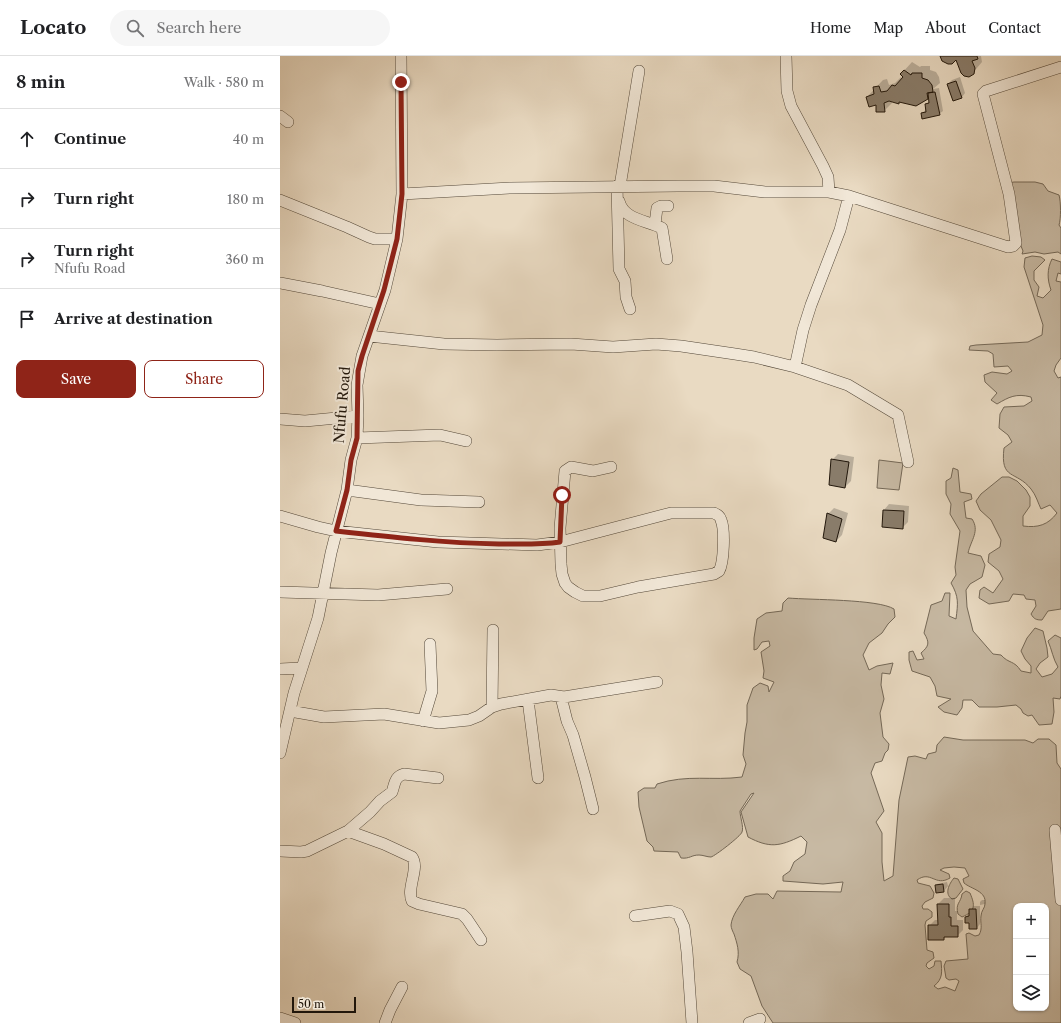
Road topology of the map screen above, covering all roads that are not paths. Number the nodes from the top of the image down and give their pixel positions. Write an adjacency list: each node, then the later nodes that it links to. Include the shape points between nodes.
1 (401, 56): 7 (street, Nfufu Road)
2 (786, 56): 6 (street, via 787,91 791,106 824,166)
3 (1061, 68): 8 (street, via 983,94 1009,194 1016,243 1013,246 1008,247)
4 (638, 71): 5 (street)
5 (618, 189): 6 (street, via 714,186 765,192); 7 (street, via 510,188); 11 (street, via 621,209 628,216); 16 (street, via 619,269 625,281)
6 (829, 192): 8 (street)
7 (402, 194): 12 (street, Nfufu Road)
8 (849, 196): 18 (street, via 840,230 803,330)
9 (280, 200): 12 (street, via 372,238)
10 (668, 206): 11 (street, via 657,208)
11 (655, 224): 13 (street, via 662,228)
12 (397, 239): 15 (street, Nfufu Road)
13 (667, 259)
14 (280, 283): 15 (street)
15 (380, 304): 17 (street, Nfufu Road)
16 (630, 309)
17 (369, 336): 18 (street, via 444,344 571,344 613,347 667,345 754,357); 19 (street, Nfufu Road, via 358,371)
18 (795, 366): 23 (street, via 848,385 898,415)
19 (358, 416): 20 (street); 21 (street, Nfufu Road)
20 (280, 420)
21 (357, 438): 22 (street, via 440,436); 25 (street, Nfufu Road)
22 (466, 441)
23 (908, 462)
24 (610, 468): 29 (street, via 593,471 573,467 566,470)
25 (347, 490): 26 (street, via 421,500); 28 (street, Nfufu Road)
26 (479, 502)
27 (280, 516): 28 (street)
28 (336, 531): 29 (street, via 474,544 537,545); 32 (street, Nfufu Road)
29 (560, 542): 29 (street, via 671,512 714,513 720,517 723,526 720,571 600,596 583,596 568,588 562,577)
30 (447, 589): 32 (street, via 378,595)
31 (280, 592): 32 (street)
32 (324, 592): 35 (street, Nfufu Road, via 314,634)
33 (493, 630): 40 (street)
34 (430, 644): 42 (street, via 432,691)
35 (301, 668): 36 (street); 41 (street, Nfufu Road)
36 (280, 669)
37 (657, 682): 38 (street)
38 (561, 697): 39 (street, via 551,695); 46 (street)
39 (528, 700): 40 (street); 45 (street)
40 (492, 707): 42 (street, via 469,720 439,723)
41 (290, 711): 42 (street, via 324,717 384,714); 43 (street, Nfufu Road)
42 (423, 721)
43 (280, 752)
44 (438, 778): 48 (street, via 400,775 392,792)
45 (538, 778)
46 (593, 809)
47 (1055, 830): 50 (street)
48 (348, 831): 49 (street, via 307,851); 52 (street, via 412,857 412,901 462,914)
49 (280, 851)
50 (1061, 900)
51 (635, 916): 58 (street, via 670,911 678,914 684,927)
52 (481, 940)
53 (402, 987): 57 (street)
54 (280, 1018): 56 (street)
55 (760, 1019): 59 (street)
56 (295, 1023)
57 (385, 1023)
58 (692, 1023)
59 (749, 1023)

